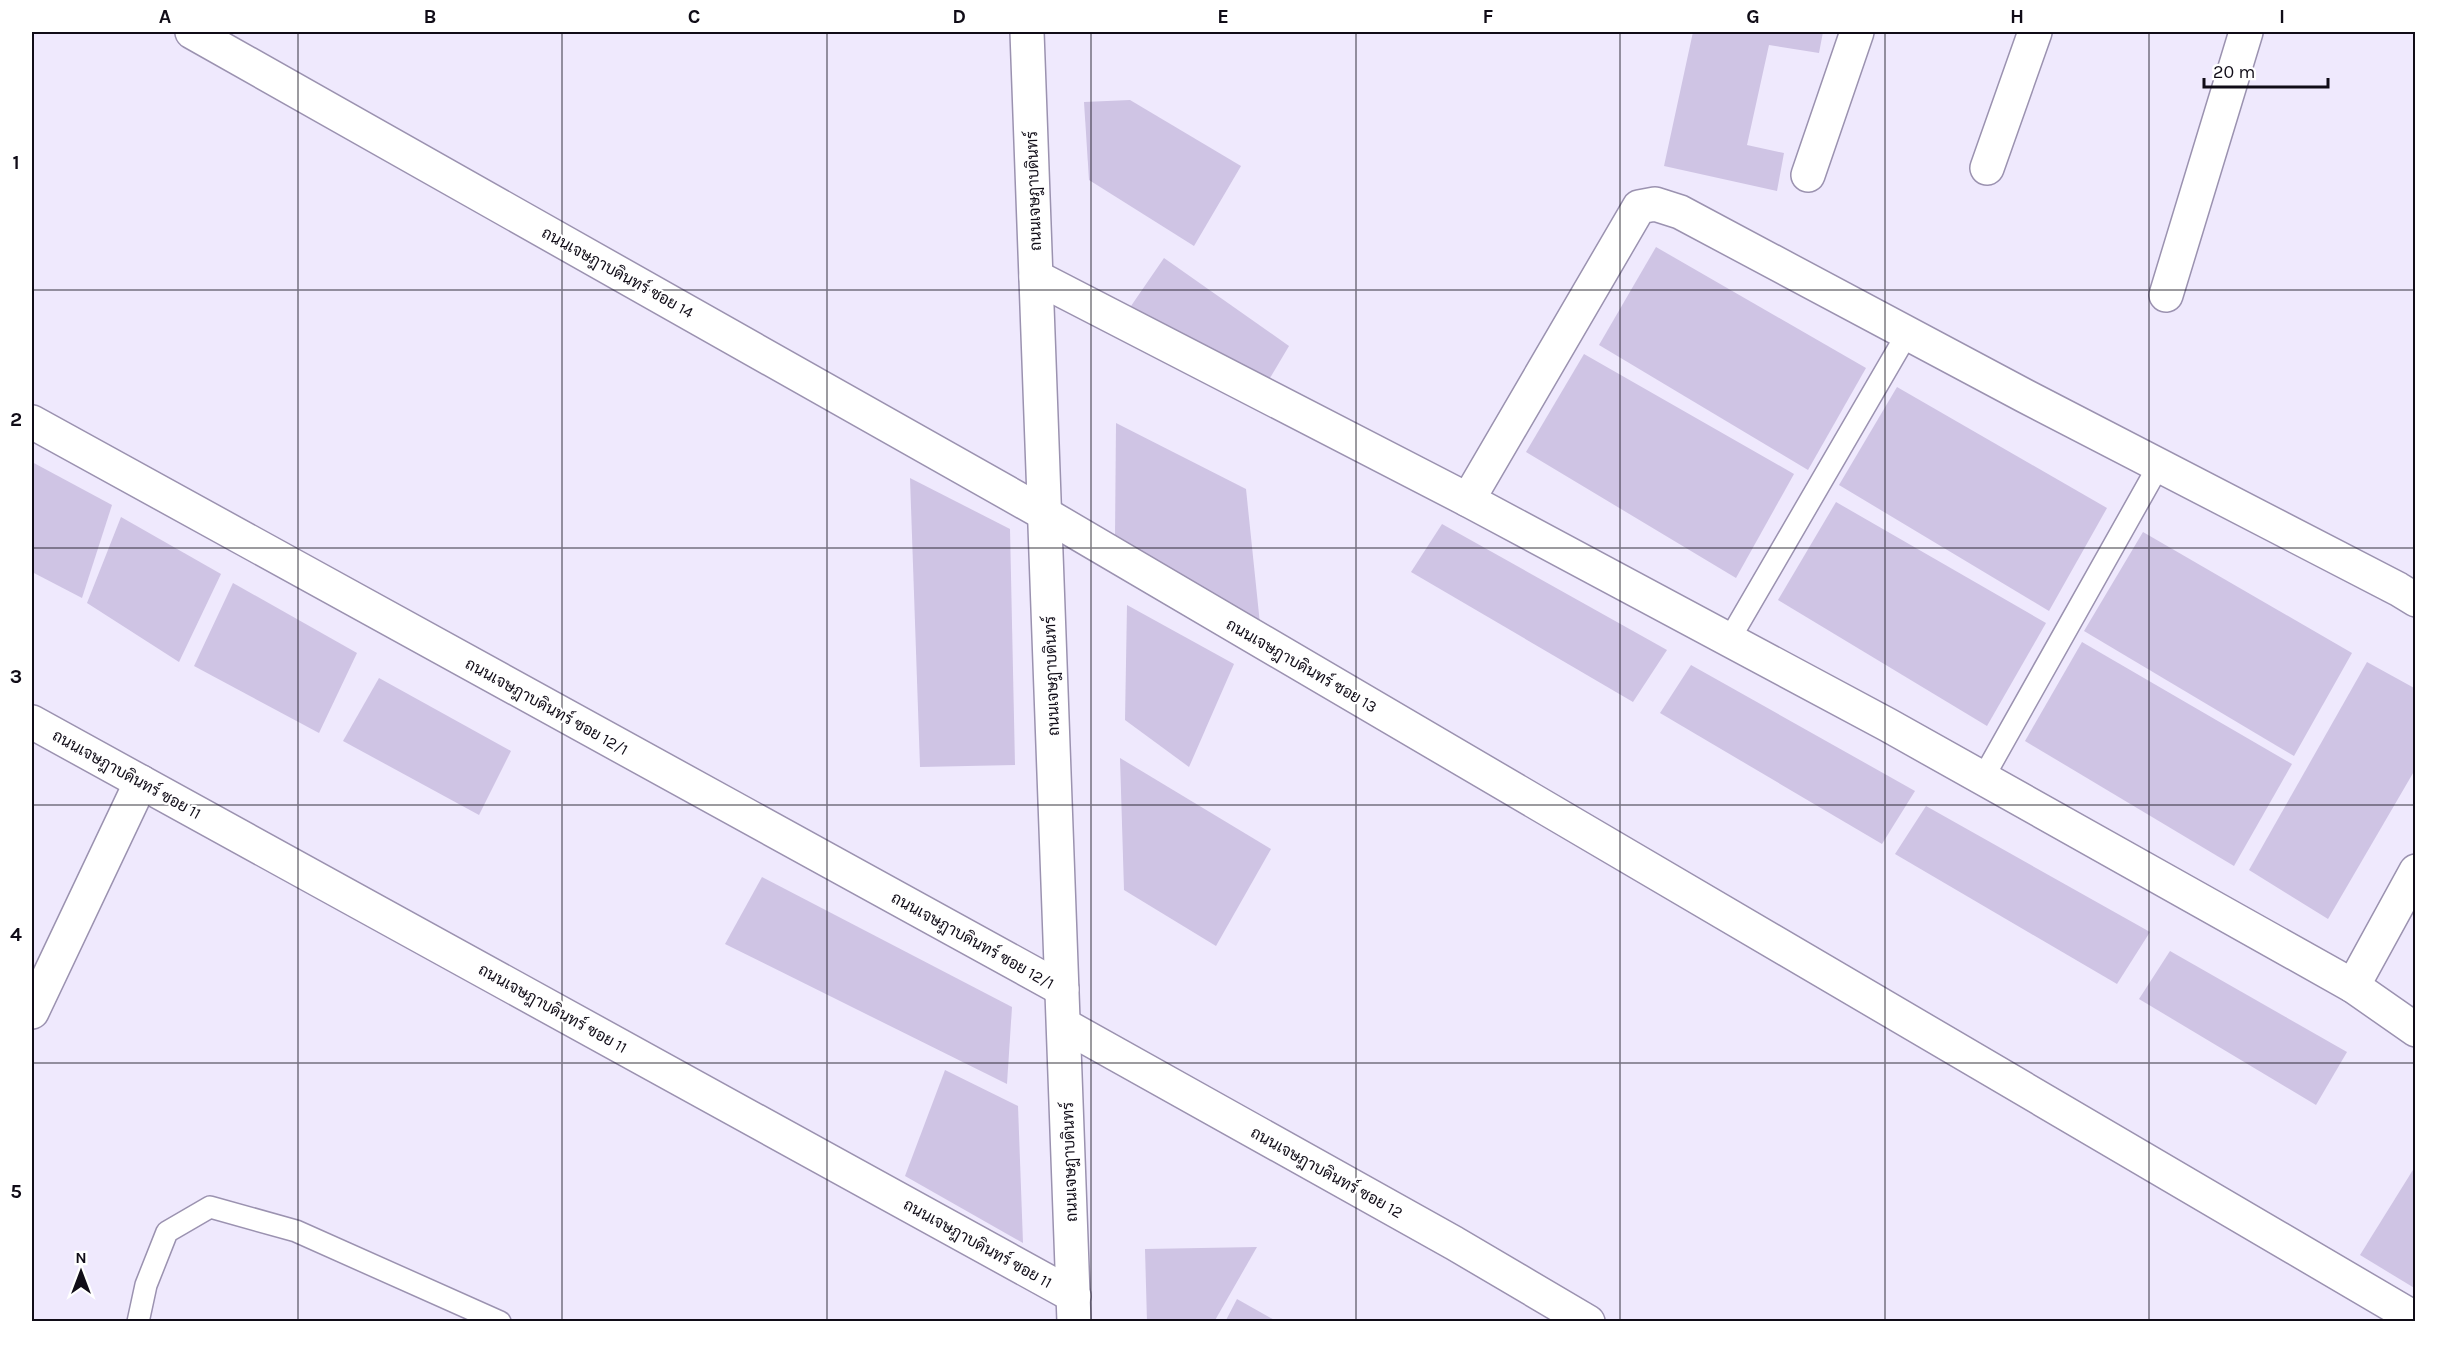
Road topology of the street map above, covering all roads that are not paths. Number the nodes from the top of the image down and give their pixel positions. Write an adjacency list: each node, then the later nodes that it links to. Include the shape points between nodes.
1 (192, 32): 14 (street, ถนนเจษฎาบดินทร์ ซอย 14)
2 (1027, 32): 8 (street, ถนนเจษฎาบดินทร์)
3 (1857, 32): 7 (street)
4 (2035, 32): 6 (street)
5 (2246, 32): 9 (street)
6 (1987, 168)
7 (1808, 175)
8 (1036, 277): 13 (street); 14 (street, ถนนเจษฎาบดินทร์)
9 (2166, 295)
10 (1907, 334): 12 (street); 13 (street, via 1680,213 1655,204 1639,207); 16 (lane)
11 (32, 422): 22 (street, ถนนเจษฎาบดินทร์ ซอย 12/1)
12 (2159, 465): 15 (street); 18 (lane)
13 (1468, 500): 16 (street)
14 (1045, 514): 22 (street, ถนนเจษฎาบดินทร์); 27 (street, ถนนเจษฎาบดินทร์ ซอย 13)
15 (2415, 600)
16 (1729, 640): 18 (street)
17 (32, 722): 19 (street, ถนนเจษฎาบดินทร์ ซอย 11)
18 (1983, 778): 21 (street)
19 (141, 782): 23 (street); 26 (street, ถนนเจษฎาบดินทร์ ซอย 11)
20 (2415, 871): 21 (street)
21 (2353, 986): 25 (street)
22 (1062, 989): 24 (street, ถนนเจษฎาบดินทร์)
23 (32, 1012)
24 (1064, 1025): 26 (street, ถนนเจษฎาบดินทร์); 30 (street, ถนนเจษฎาบดินทร์ ซอย 12, via 1454,1242)
25 (2415, 1030)
26 (1074, 1309)
27 (2415, 1319)
28 (138, 1322): 29 (lane, via 146,1285 167,1232 210,1207 296,1232)
29 (500, 1322)
30 (1588, 1322)

